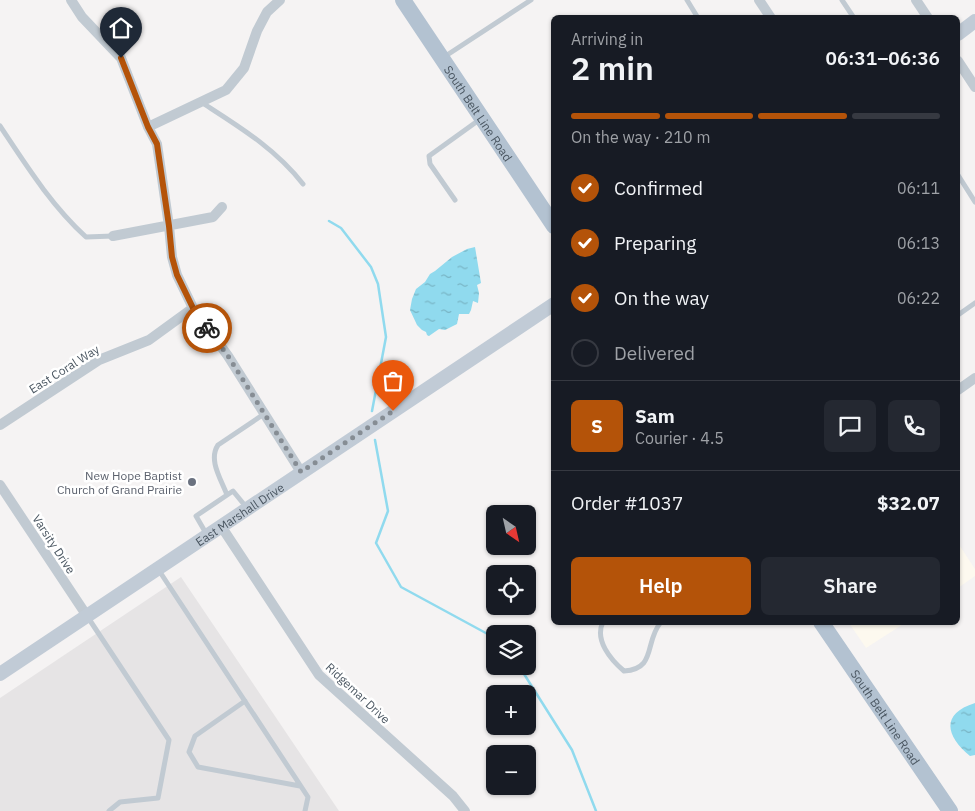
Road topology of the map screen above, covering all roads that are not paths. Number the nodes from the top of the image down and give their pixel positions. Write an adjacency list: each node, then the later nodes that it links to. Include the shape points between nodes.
1 (71, 0): 21 (street, via 82,17 121,58)
2 (280, 0): 18 (street, via 267,12 240,74 226,90)
3 (403, 0): 15 (main road, South Belt Line Road)
4 (532, 0): 15 (lane)
5 (687, 0): 9 (lane)
6 (759, 0): 10 (street)
7 (842, 0): 11 (lane)
8 (916, 0): 12 (street)
9 (696, 15)
10 (769, 15)
11 (852, 15)
12 (926, 15)
13 (975, 22): 14 (street)
14 (960, 33)
15 (442, 58): 19 (main road, South Belt Line Road)
16 (960, 64): 17 (street)
17 (975, 87)
18 (201, 102): 21 (street); 23 (lane, via 260,141 287,164)
19 (482, 118): 24 (lane, via 429,156 430,164); 27 (main road, South Belt Line Road)
20 (0, 126): 29 (lane, via 69,221 86,237)
21 (148, 127): 28 (street, via 157,144)
22 (960, 178): 25 (lane)
23 (302, 184)
24 (455, 200)
25 (975, 202)
26 (222, 208): 28 (street, via 212,217)
27 (551, 222)
28 (169, 226): 29 (street); 32 (street, via 177,275)
29 (113, 236)
30 (975, 303): 33 (lane)
31 (551, 306): 38 (street, East Marshall Drive)
32 (193, 308): 36 (street); 37 (street, East Coral Way, via 149,340 99,360)
33 (960, 313)
34 (975, 378): 35 (street)
35 (960, 389)
36 (264, 414): 38 (street); 40 (lane, via 214,451)
37 (0, 425)
38 (301, 472): 41 (street, East Marshall Drive)
39 (0, 485): 45 (street, Varsity Drive)
40 (227, 495): 41 (lane, via 232,491); 43 (lane, via 196,516)
41 (247, 509): 42 (street, East Marshall Drive)
42 (221, 526): 43 (street, East Marshall Drive); 54 (street, Ridgemar Drive, via 319,675 453,796)
43 (208, 535): 44 (street, East Marshall Drive)
44 (158, 568): 45 (street, East Marshall Drive); 50 (lane)
45 (87, 616): 49 (street, East Marshall Drive); 52 (lane, via 169,740 158,798 120,802)
46 (602, 625): 47 (lane, via 601,641 624,672 639,668 646,662)
47 (659, 625)
48 (822, 625): 55 (main road, South Belt Line Road)
49 (0, 674)
50 (245, 701): 51 (lane); 51 (lane, via 195,736 189,752 198,767)
51 (300, 786): 53 (lane, via 308,797)
52 (109, 811)
53 (305, 811)
54 (465, 811)
55 (950, 811)

